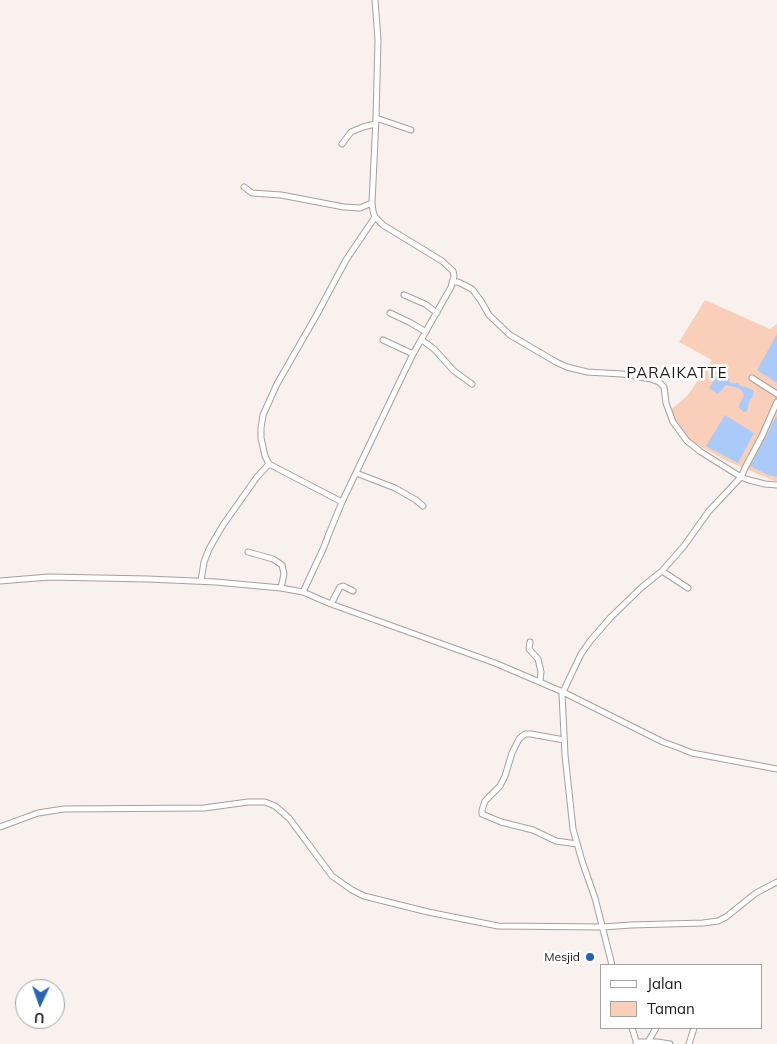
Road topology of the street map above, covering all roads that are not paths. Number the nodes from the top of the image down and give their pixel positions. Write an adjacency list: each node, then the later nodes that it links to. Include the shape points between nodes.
1 (374, 0): 2 (street, via 378,40)
2 (376, 118): 3 (street); 4 (street)
3 (376, 124): 5 (street, via 352,132); 7 (street)
4 (411, 130)
5 (342, 144)
6 (244, 187): 7 (street, via 252,193 281,194 344,207 360,208)
7 (372, 203): 8 (street)
8 (375, 217): 9 (street, via 383,226 450,267 454,276); 21 (street, via 346,260 269,400 263,415 261,438)
9 (452, 282): 12 (street); 23 (street, via 472,289 489,315 510,335 556,362 587,372 622,374 659,382 664,387 673,422 687,441)
10 (404, 295): 12 (street)
11 (390, 313): 13 (street)
12 (437, 313): 13 (street)
13 (426, 332): 15 (street)
14 (383, 340): 16 (street)
15 (422, 340): 16 (street); 18 (street)
16 (414, 354): 22 (street)
17 (752, 378): 19 (street)
18 (472, 384)
19 (777, 394)
20 (777, 402): 23 (street)
21 (269, 464): 25 (street); 30 (street, via 219,531 204,562)
22 (356, 474): 25 (street); 26 (street, via 395,488)
23 (741, 477): 24 (street); 28 (street, via 709,511)
24 (777, 485)
25 (342, 502): 34 (street)
26 (423, 506)
27 (248, 552): 31 (street, via 282,565)
28 (662, 571): 32 (street); 38 (street, via 610,618 591,640)
29 (0, 581): 30 (street, via 58,577)
30 (201, 581): 31 (street)
31 (281, 588): 34 (street)
32 (688, 588)
33 (353, 591): 35 (street, via 340,587)
34 (303, 592): 35 (street)
35 (331, 604): 37 (street, via 465,651)
36 (530, 642): 37 (street, via 529,648 539,663)
37 (540, 682): 38 (street)
38 (563, 692): 39 (street); 40 (street, via 692,753)
39 (564, 740): 42 (street, via 570,812); 42 (street, via 531,734 519,739 505,776 485,801 482,814 556,841)
40 (777, 769)
41 (0, 826): 44 (street, via 52,810 204,808 265,802 289,818 332,876 364,896 492,926)
42 (577, 844): 44 (street)
43 (777, 882): 44 (street, via 718,921)
44 (603, 927): 45 (street)
45 (612, 964)
46 (632, 1029): 50 (street)
47 (655, 1029): 49 (street)
48 (694, 1029): 52 (street)
49 (648, 1042): 50 (street); 51 (street)
50 (636, 1043)
51 (670, 1044)
52 (689, 1044)

